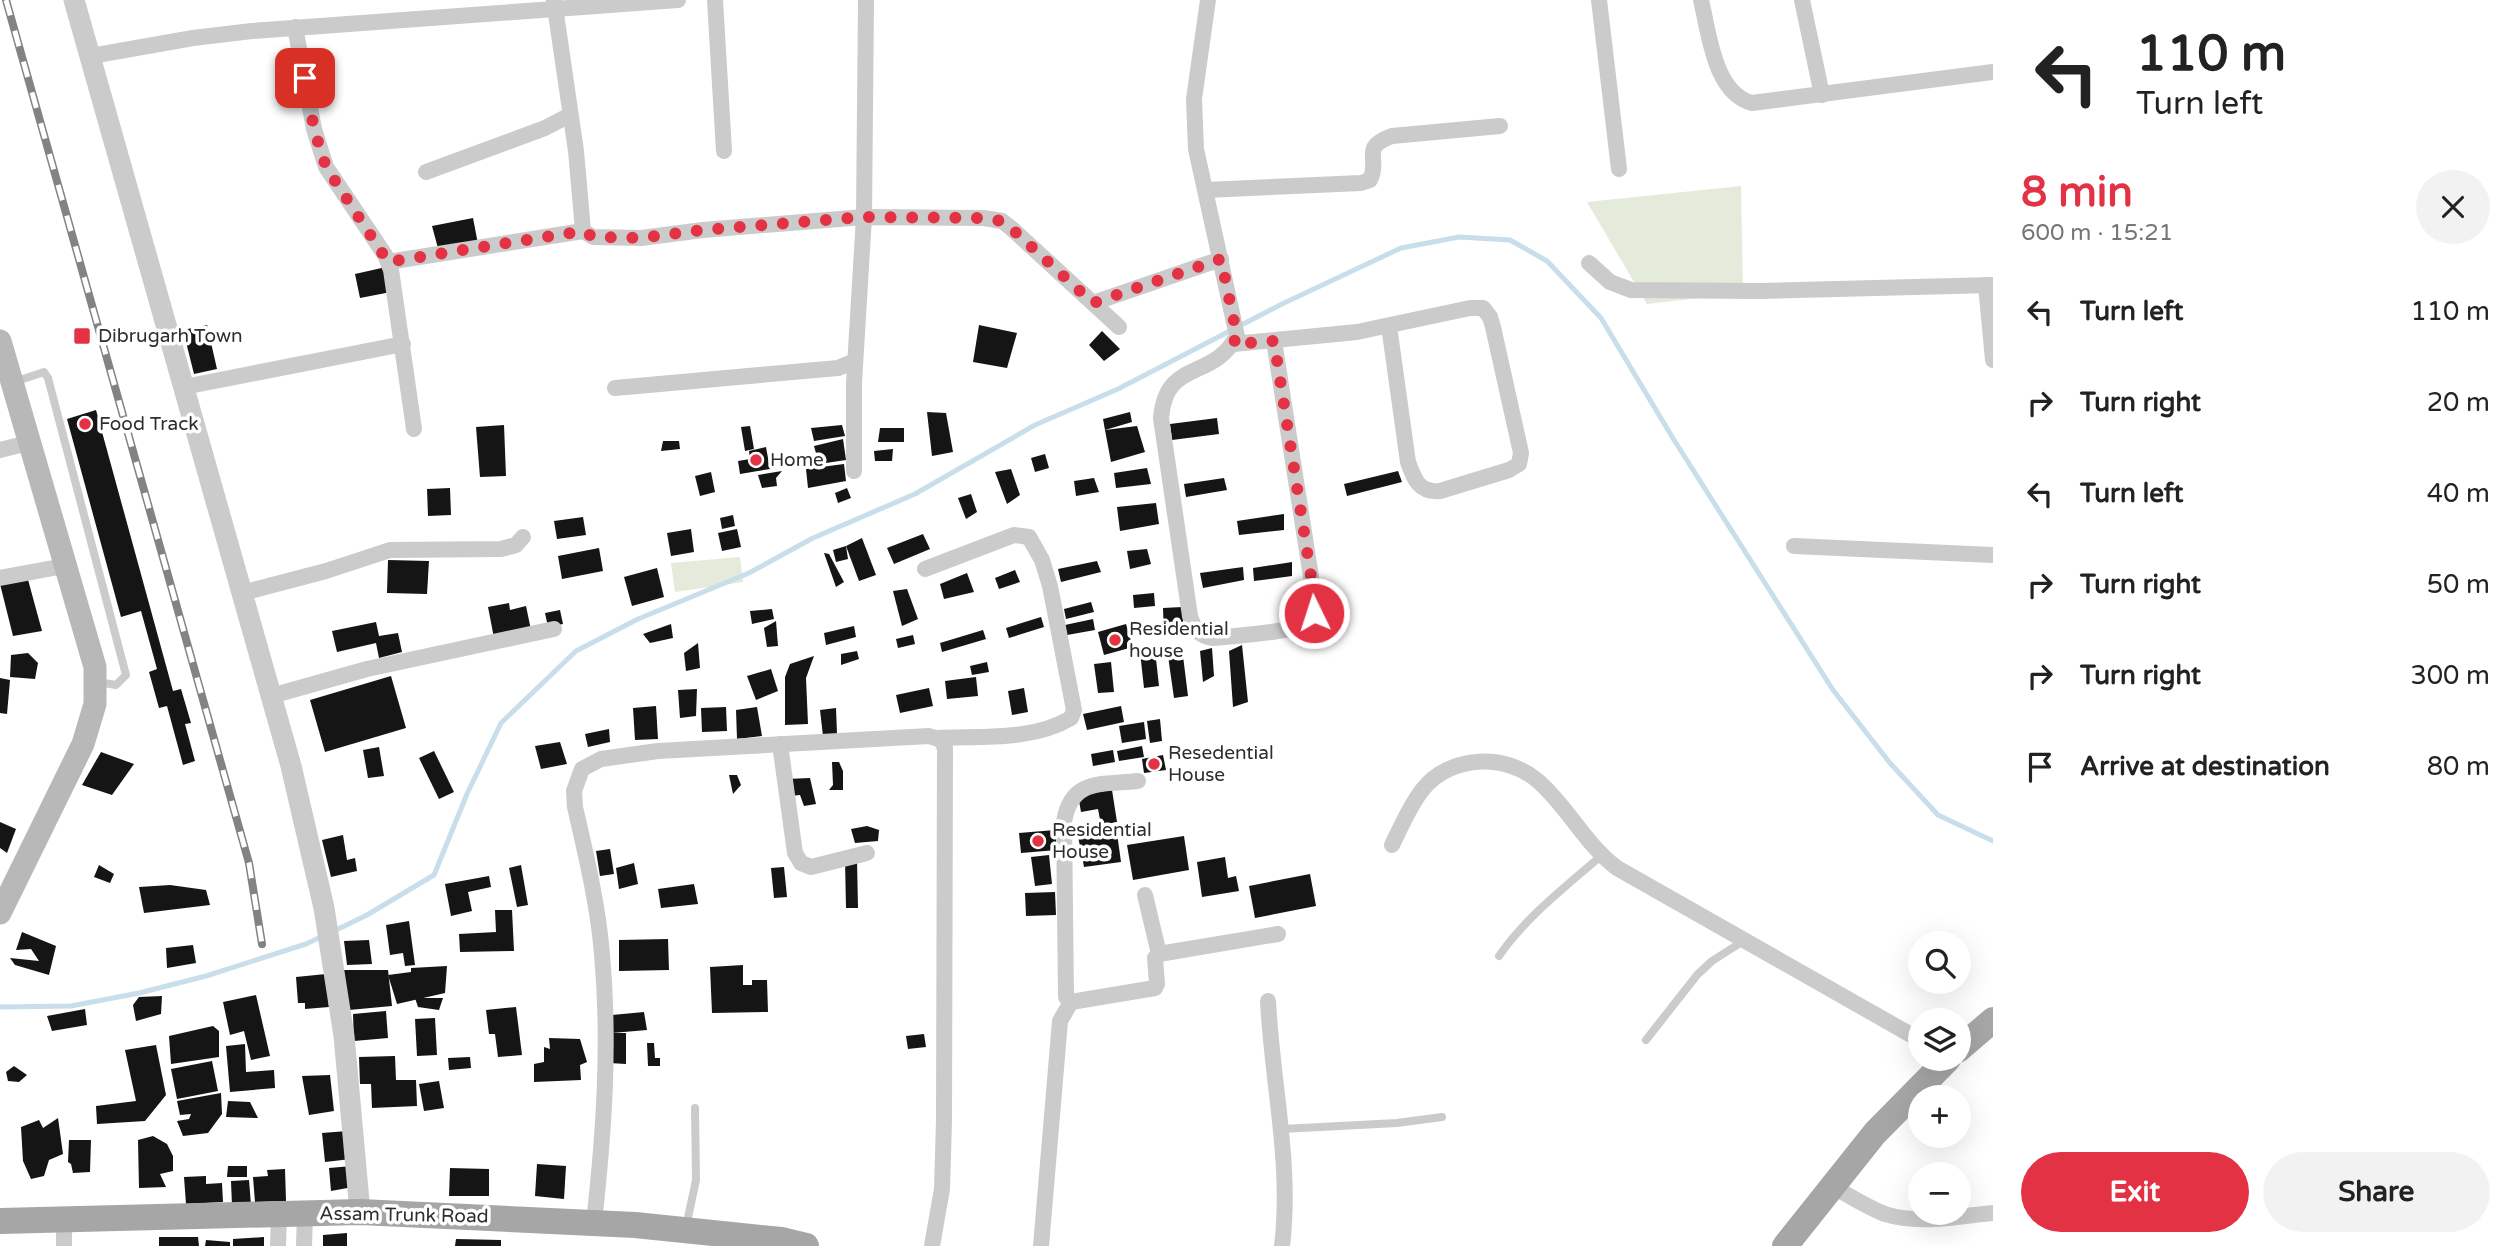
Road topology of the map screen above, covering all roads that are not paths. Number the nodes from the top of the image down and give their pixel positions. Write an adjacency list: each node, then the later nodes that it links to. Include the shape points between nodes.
1 (74, 0): 11 (street)
2 (678, 0): 9 (street)
3 (715, 0): 16 (street)
4 (866, 0): 20 (street)
5 (1208, 0): 19 (street, via 1194,99 1196,149)
6 (1599, 0): 17 (street)
7 (1701, 0): 13 (street, via 1718,66 1733,94 1752,103)
8 (1802, 0): 13 (street)
9 (556, 4): 10 (street); 14 (street)
10 (295, 27): 11 (street, via 193,38); 23 (street, via 314,129 326,167)
11 (91, 57): 36 (street)
12 (1993, 72): 13 (street)
13 (1822, 95)
14 (570, 115): 18 (street); 21 (street)
15 (1500, 126): 19 (street, via 1381,140 1371,154 1373,175 1361,183)
16 (724, 151)
17 (1619, 169)
18 (426, 172)
19 (1206, 190): 22 (street)
20 (864, 217): 21 (street, via 641,238 593,237); 26 (street, via 1002,221); 34 (street)
21 (583, 231): 23 (street)
22 (1221, 259): 26 (street); 29 (street)
23 (388, 262): 32 (street)
24 (1589, 263): 25 (street, via 1610,282 1631,290)
25 (1990, 285): 33 (street)
26 (1093, 303): 28 (street)
27 (1389, 326): 27 (street, via 1408,462 1421,488 1440,491 1519,464 1521,453 1488,313 1469,308); 31 (street)
28 (1119, 327)
29 (1235, 340): 31 (street); 31 (street, via 1221,358 1174,381 1165,396 1161,418 1190,616 1197,631 1213,638 1293,628 1307,623 1314,613)
30 (0, 341): 35 (main road)
31 (1274, 341)
32 (403, 344): 36 (street); 38 (street)
33 (1993, 360)
34 (855, 361): 37 (street, via 838,368); 41 (street)
35 (11, 383): 39 (main road); 50 (lane, via 44,372 48,378 126,676 116,685)
36 (184, 387): 48 (street)
37 (615, 388)
38 (414, 429)
39 (28, 443): 40 (street); 45 (main road)
40 (0, 450)
41 (854, 471)
42 (523, 537): 48 (street, via 516,545 501,549 390,550)
43 (1794, 546): 44 (street)
44 (1993, 555)
45 (64, 566): 47 (street); 50 (main road, via 95,667)
46 (925, 569): 52 (street, via 1014,535 1028,537 1050,586 1074,710 1062,723 1023,733)
47 (0, 578)
48 (242, 593): 51 (street)
49 (554, 629): 51 (street, via 367,669)
50 (95, 682): 59 (main road, via 95,704 83,744)
51 (271, 696): 75 (street, via 328,934 346,1050)
52 (937, 738): 53 (street); 85 (street, via 945,748 944,1120 943,1189)
53 (780, 744): 56 (street, via 793,841 801,863 811,867); 79 (street, via 601,759 577,777 575,807 599,933 604,1008 605,1124)
54 (1138, 781): 65 (street, via 1088,787 1075,793 1066,805 1066,997)
55 (1392, 845): 57 (street, via 1432,779 1450,768 1489,762 1516,766 1538,781)
56 (867, 853)
57 (1601, 856): 61 (street); 63 (lane, via 1552,898)
58 (1145, 895): 62 (street)
59 (0, 913)
60 (1278, 934): 62 (street)
61 (1745, 940): 67 (street); 69 (lane, via 1697,975)
62 (1158, 954): 65 (street, via 1155,988)
63 (1499, 956)
64 (1268, 1001): 73 (street)
65 (1071, 1002): 86 (street, via 1060,1021)
66 (1993, 1020): 68 (main road)
67 (1908, 1033)
68 (1971, 1039)
69 (1646, 1040)
70 (1936, 1071): 74 (main road, via 1875,1133)
71 (695, 1108): 80 (lane, via 696,1180)
72 (1441, 1117): 73 (lane)
73 (1282, 1129): 87 (street)
74 (1832, 1186): 77 (street, via 1898,1217); 88 (main road)
75 (360, 1212): 76 (main road, Assam Trunk Road); 79 (main road, Assam Trunk Road)
76 (292, 1213): 81 (main road, Assam Trunk Road); 82 (street); 83 (street)
77 (1993, 1213)
78 (0, 1222): 81 (main road, Assam Trunk Road)
79 (594, 1222): 80 (main road, Assam Trunk Road)
80 (686, 1230): 84 (main road, Assam Trunk Road)
81 (64, 1234)
82 (278, 1246)
83 (304, 1246)
84 (806, 1246)
85 (932, 1246)
86 (1041, 1246)
87 (1282, 1246)
88 (1785, 1246)

